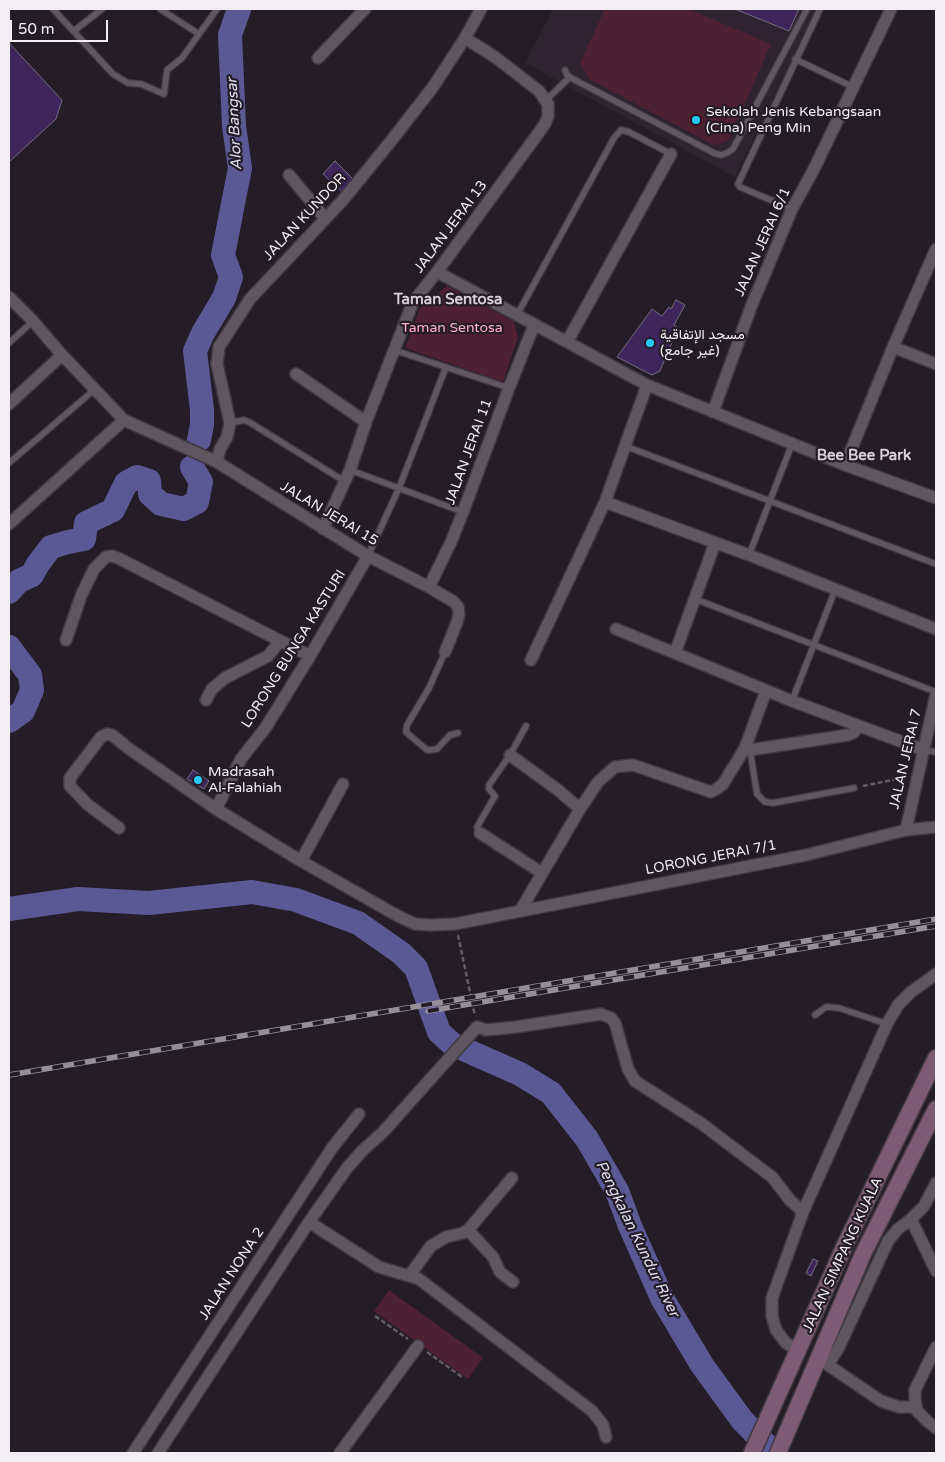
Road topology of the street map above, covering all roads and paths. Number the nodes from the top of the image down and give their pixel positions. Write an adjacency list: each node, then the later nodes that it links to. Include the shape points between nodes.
1 (53, 9): 10 (lane)
2 (102, 9): 10 (lane)
3 (160, 9): 11 (lane)
4 (217, 9): 11 (lane)
5 (365, 9): 13 (street)
6 (481, 9): 12 (street, JALAN KUNDOR)
7 (807, 9): 16 (lane, via 733,148 721,155)
8 (820, 9): 14 (lane)
9 (891, 9): 17 (street, JALAN JERAI 6/1)
10 (74, 31): 11 (lane, via 113,74 128,83 140,84 164,94 168,70 182,58)
11 (199, 34)
12 (464, 38): 18 (street, via 495,57); 22 (street, JALAN KUNDOR, via 433,87 391,141 343,200)
13 (318, 58)
14 (795, 59): 17 (lane); 21 (lane, via 738,184)
15 (565, 70): 16 (lane)
16 (570, 77): 18 (lane)
17 (853, 87): 21 (street, JALAN JERAI 6/1)
18 (546, 100): 24 (street, JALAN JERAI 13, via 549,109 546,124)
19 (671, 154): 26 (lane, via 621,130 609,146); 30 (street)
20 (289, 175): 22 (street)
21 (792, 209): 41 (street, JALAN JERAI 6/1, via 751,307)
22 (324, 218): 44 (street, JALAN KUNDOR, via 250,299 219,347 217,364)
23 (936, 249): 31 (street)
24 (437, 272): 26 (street); 32 (street, JALAN JERAI 13, via 413,302)
25 (9, 297): 27 (street)
26 (517, 315): 28 (street)
27 (33, 321): 29 (lane); 33 (street)
28 (534, 325): 30 (street); 38 (street, JALAN JERAI 11)
29 (9, 342)
30 (567, 342): 37 (street)
31 (893, 347): 34 (street); 49 (street)
32 (394, 350): 35 (lane); 43 (street, JALAN JERAI 13)
33 (62, 355): 39 (street); 40 (street)
34 (936, 364)
35 (446, 367): 38 (lane); 52 (lane)
36 (296, 374): 43 (street)
37 (647, 385): 41 (street); 46 (street)
38 (509, 388): 56 (street, JALAN JERAI 11)
39 (94, 390): 42 (street); 48 (lane)
40 (9, 404)
41 (713, 412): 45 (street)
42 (124, 420): 47 (street, JALAN JERAI 15); 57 (street)
43 (366, 422): 50 (street, JALAN JERAI 13)
44 (230, 423): 47 (street); 51 (lane, via 249,422)
45 (792, 444): 49 (street); 54 (lane)
46 (625, 446): 54 (lane); 55 (street)
47 (217, 462): 58 (street, JALAN JERAI 15)
48 (9, 463)
49 (845, 465): 53 (street)
50 (350, 470): 51 (street, JALAN JERAI 13); 52 (lane)
51 (344, 480): 58 (street, JALAN JERAI 13)
52 (399, 488): 56 (lane); 61 (lane)
53 (936, 498)
54 (770, 501): 60 (lane); 62 (lane)
55 (605, 502): 59 (street); 74 (street)
56 (464, 512): 63 (street, JALAN JERAI 11)
57 (9, 524)
58 (323, 529): 61 (street, JALAN JERAI 15)
59 (715, 543): 60 (street); 65 (street)
60 (749, 555): 64 (street)
61 (368, 556): 63 (street, JALAN JERAI 15); 73 (street, LORONG BUNGA KASTURI)
62 (936, 564)
63 (429, 587): 71 (street, JALAN JERAI 15, via 458,607 457,622)
64 (834, 590): 67 (street); 70 (lane)
65 (694, 599): 70 (lane); 72 (street)
66 (616, 629): 72 (street)
67 (936, 629)
68 (66, 640): 69 (street, via 94,569 106,557 112,556)
69 (280, 641): 73 (street); 77 (street, via 268,656 225,678 212,689)
70 (814, 644): 76 (lane); 78 (lane)
71 (445, 652): 81 (lane, via 406,732 427,750 437,749 447,737)
72 (675, 653): 75 (street)
73 (310, 656): 89 (street, LORONG BUNGA KASTURI, via 241,759)
74 (531, 660)
75 (766, 691): 78 (street); 82 (street)
76 (936, 694): 83 (street, JALAN JERAI 7)
77 (206, 700)
78 (792, 702): 80 (street)
79 (526, 726): 85 (lane)
80 (859, 726): 82 (street, via 848,735); 83 (street)
81 (458, 733)
82 (747, 749): 88 (lane, via 757,794 765,802); 90 (street, via 723,784 711,792 633,765 615,767 598,782)
83 (924, 750): 84 (lane); 86 (street, JALAN JERAI 7)
84 (936, 752)
85 (510, 755): 90 (street); 94 (lane, via 489,785 496,796 477,827)
86 (918, 775): 88 (path); 93 (street, JALAN JERAI 7)
87 (343, 784): 95 (street)
88 (854, 788)
89 (216, 809): 91 (street, LORONG JERAI 7/1, via 107,734 70,778 70,786 87,804); 95 (street, LORONG JERAI 7/1)
90 (580, 809): 96 (street)
91 (119, 828)
92 (936, 828): 93 (street, LORONG JERAI 7/1)
93 (906, 830): 97 (street, LORONG JERAI 7/1, via 806,855)
94 (480, 833): 96 (street)
95 (301, 862): 98 (street, LORONG JERAI 7/1, via 415,924)
96 (542, 873): 97 (street)
97 (520, 911): 98 (street, LORONG JERAI 7/1)
98 (455, 924): 102 (path)
99 (936, 974): 101 (street, via 898,1005)
100 (816, 1015): 101 (lane, via 826,1007 839,1008)
101 (888, 1024): 108 (street)
102 (474, 1031): 108 (street, via 516,1028 601,1014 611,1018 635,1081 702,1124 772,1177); 110 (street, via 347,1168)
103 (936, 1058): 117 (main road, JALAN SIMPANG KUALA, via 845,1245)
104 (936, 1109): 118 (main road, JALAN SIMPANG KUALA, via 863,1254)
105 (359, 1114): 122 (street, JALAN NONA 2, via 332,1148)
106 (512, 1178): 111 (street)
107 (936, 1183): 109 (street, via 924,1206)
108 (803, 1212): 117 (street, via 772,1298 776,1330 786,1343)
109 (911, 1219): 112 (street); 118 (street, via 888,1241 839,1347)
110 (309, 1222): 113 (street, via 379,1267); 123 (street)
111 (468, 1230): 113 (street, via 436,1241); 114 (street, via 493,1257 500,1272)
112 (936, 1271)
113 (409, 1276): 121 (street, via 419,1279 592,1411 603,1425)
114 (513, 1282)
115 (418, 1346): 124 (street)
116 (936, 1347): 119 (street, via 915,1390)
117 (799, 1351): 125 (main road, JALAN SIMPANG KUALA)
118 (821, 1366): 119 (street, via 881,1401 899,1408); 126 (main road, JALAN SIMPANG KUALA)
119 (916, 1407): 120 (street, via 916,1411)
120 (936, 1428)
121 (606, 1437)
122 (133, 1453)
123 (158, 1453)
124 (340, 1453)
125 (752, 1453)
126 (778, 1453)

